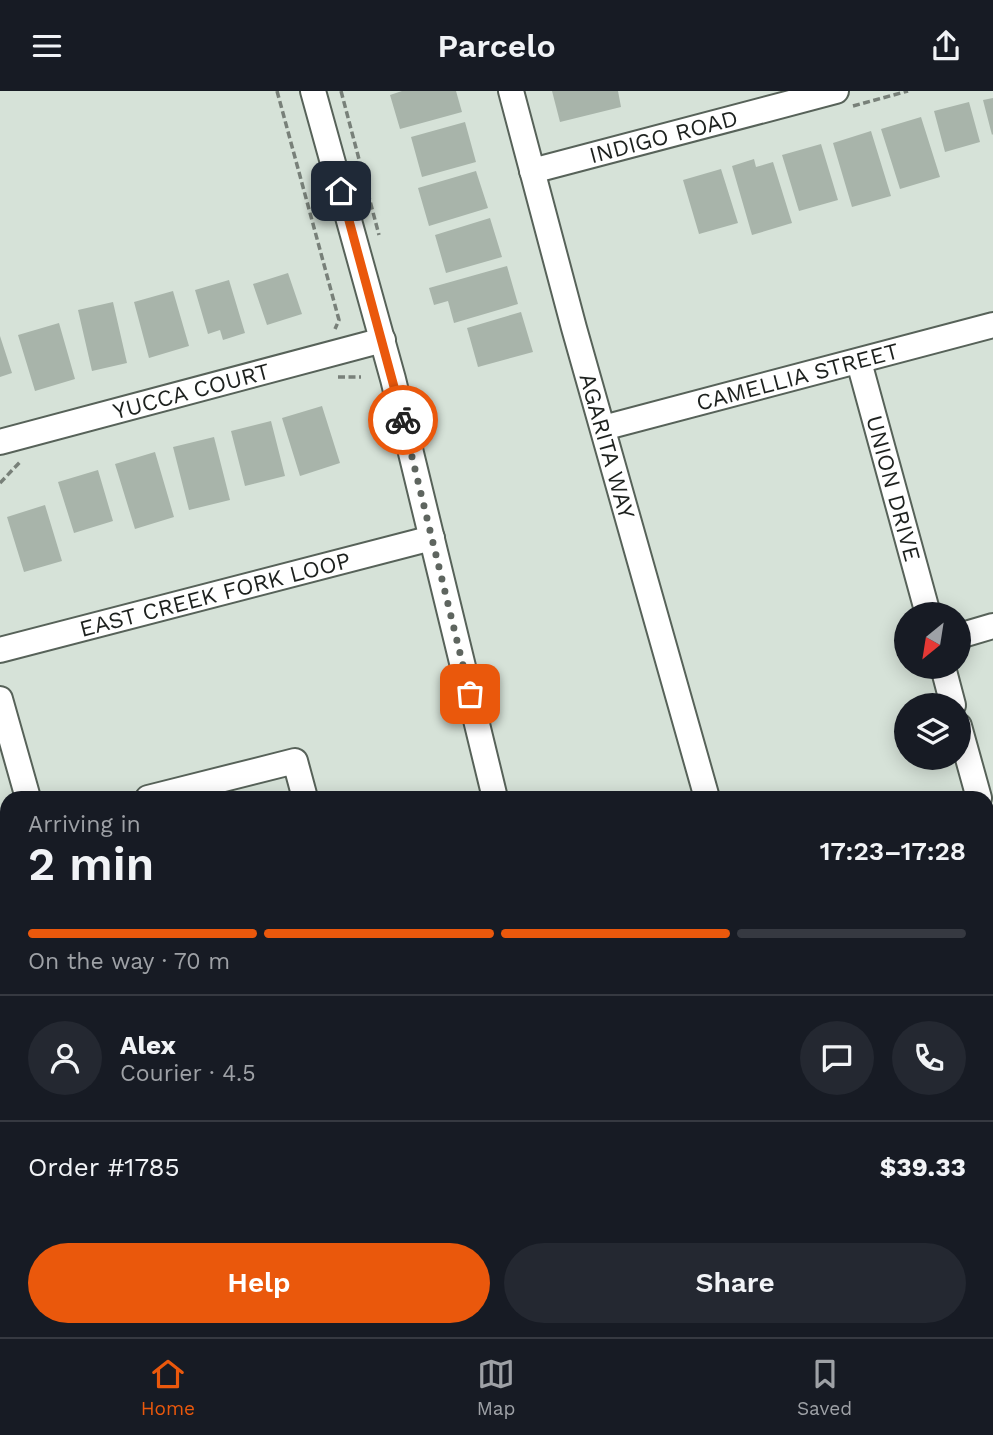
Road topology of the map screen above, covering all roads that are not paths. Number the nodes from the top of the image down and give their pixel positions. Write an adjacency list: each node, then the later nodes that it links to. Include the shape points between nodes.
1 (313, 91): 7 (street)
2 (511, 91): 5 (street, AGARITA WAY)
3 (836, 91): 4 (street, INDIGO ROAD)
4 (783, 98): 5 (street, INDIGO ROAD)
5 (532, 171): 9 (street, AGARITA WAY)
6 (993, 325): 8 (street, CAMELLIA STREET)
7 (383, 340): 10 (street, YUCCA COURT); 11 (street)
8 (859, 362): 9 (street, CAMELLIA STREET); 12 (street, UNION DRIVE)
9 (603, 428): 22 (street, AGARITA WAY)
10 (0, 442)
11 (432, 538): 15 (street, EAST CREEK FORK LOOP); 21 (street)
12 (925, 602)
13 (993, 626): 14 (street)
14 (971, 632)
15 (0, 650)
16 (0, 699): 18 (street)
17 (971, 769): 23 (street)
18 (26, 791)
19 (176, 791): 20 (street, via 295,761)
20 (303, 791)
21 (493, 791)
22 (706, 791)
23 (977, 791)

